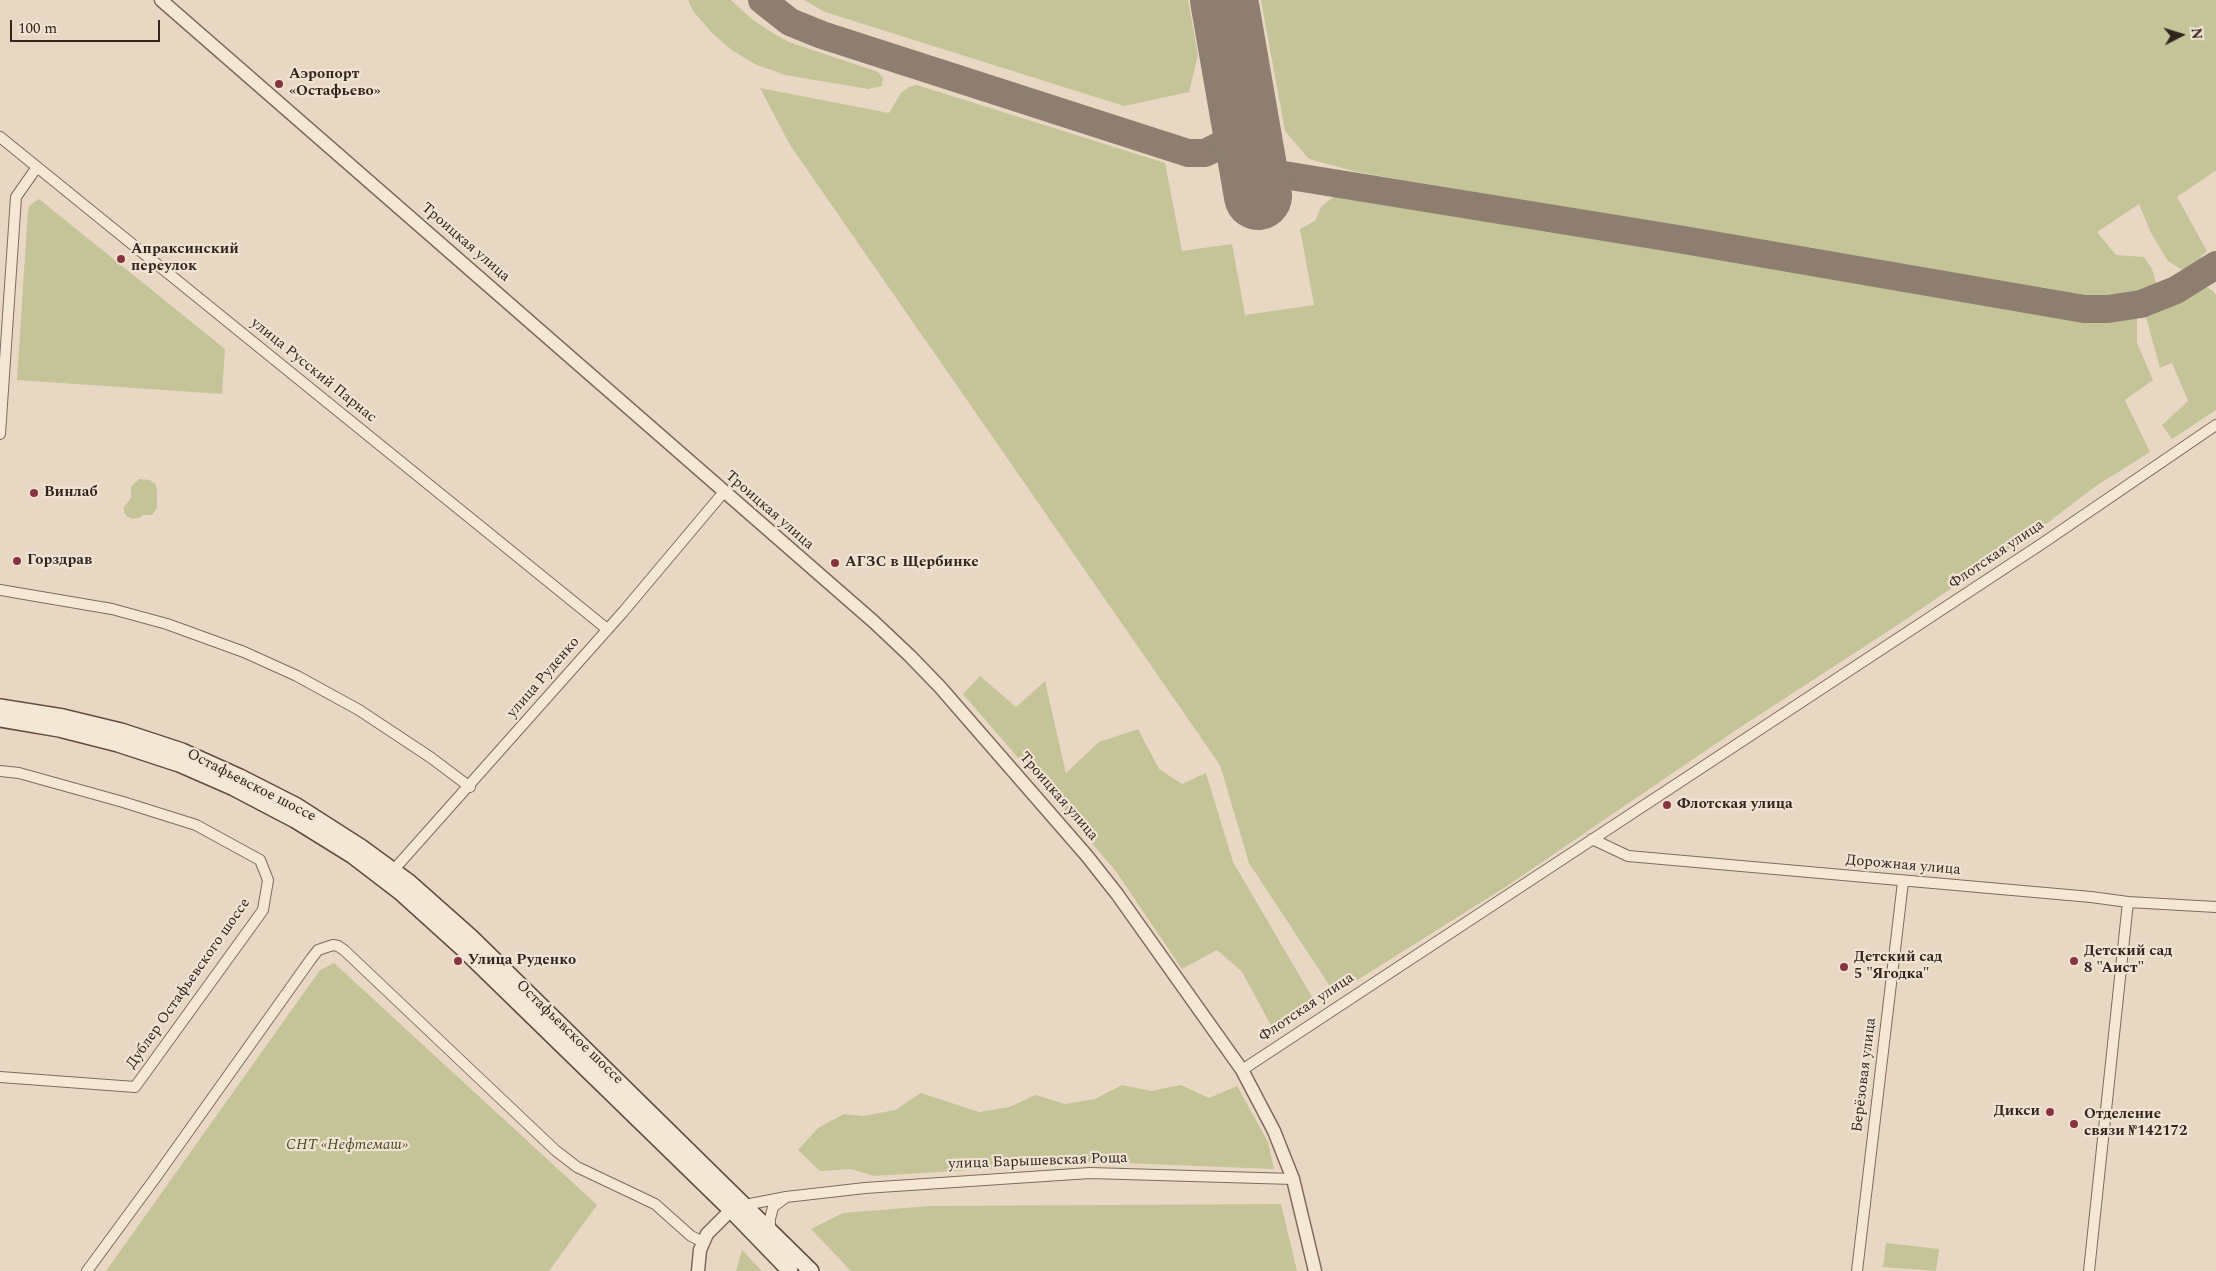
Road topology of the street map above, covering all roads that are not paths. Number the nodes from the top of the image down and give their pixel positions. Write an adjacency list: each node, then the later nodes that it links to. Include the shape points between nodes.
1 (161, 0): 6 (street, Троицкая улица)
2 (0, 137): 3 (street, улица Русский Парнас)
3 (37, 167): 5 (street, via 16,197); 8 (street, улица Русский Парнас)
4 (2216, 425): 13 (street, Флотская улица, via 2043,543)
5 (0, 434)
6 (723, 493): 8 (street, улица Руденко); 18 (street, Троицкая улица, via 874,622 940,687 1117,894)
7 (0, 590): 12 (street, via 112,609 167,624 244,652 359,710 430,756)
8 (607, 629): 12 (street, улица Руденко)
9 (0, 707): 14 (main road, Остафьевское шоссе, via 121,731 182,751 297,806 361,846)
10 (0, 719): 14 (main road, Остафьевское шоссе, via 59,729 179,764 296,820)
11 (0, 771): 19 (street, Дублер Остафьевского шоссе, via 19,773 196,825 260,860 268,880 263,910 135,1087)
12 (470, 787): 14 (street, улица Руденко)
13 (1592, 839): 15 (street, Дорожная улица, via 1628,856); 18 (street, Флотская улица)
14 (389, 875): 22 (main road, Остафьевское шоссе, via 471,937); 23 (main road, Остафьевское шоссе)
15 (1903, 882): 16 (street, Дорожная улица); 31 (street, Берёзовая улица)
16 (2128, 902): 17 (street, Дорожная улица); 32 (street)
17 (2216, 907)
18 (1242, 1070): 20 (street, Троицкая улица, via 1274,1131)
19 (0, 1077)
20 (1293, 1179): 21 (street, улица Барышевская Роща, via 1090,1173 865,1188); 30 (street, Троицкая улица)
21 (786, 1197): 22 (street, улица Барышевская Роща); 24 (street, via 773,1207)
22 (745, 1205): 23 (street, улица Барышевская Роща); 24 (main road, Остафьевское шоссе)
23 (731, 1210): 25 (street, улица Барышевская Роща); 28 (main road, Остафьевское шоссе)
24 (770, 1230): 29 (main road, Остафьевское шоссе)
25 (703, 1242): 26 (street, via 691,1236 655,1204 577,1166 555,1150 344,950 333,945 318,950 310,959); 27 (street, улица Барышевская Роща)
26 (87, 1271)
27 (698, 1271)
28 (790, 1271)
29 (811, 1271)
30 (1315, 1271)
31 (1857, 1271)
32 (2090, 1271)

